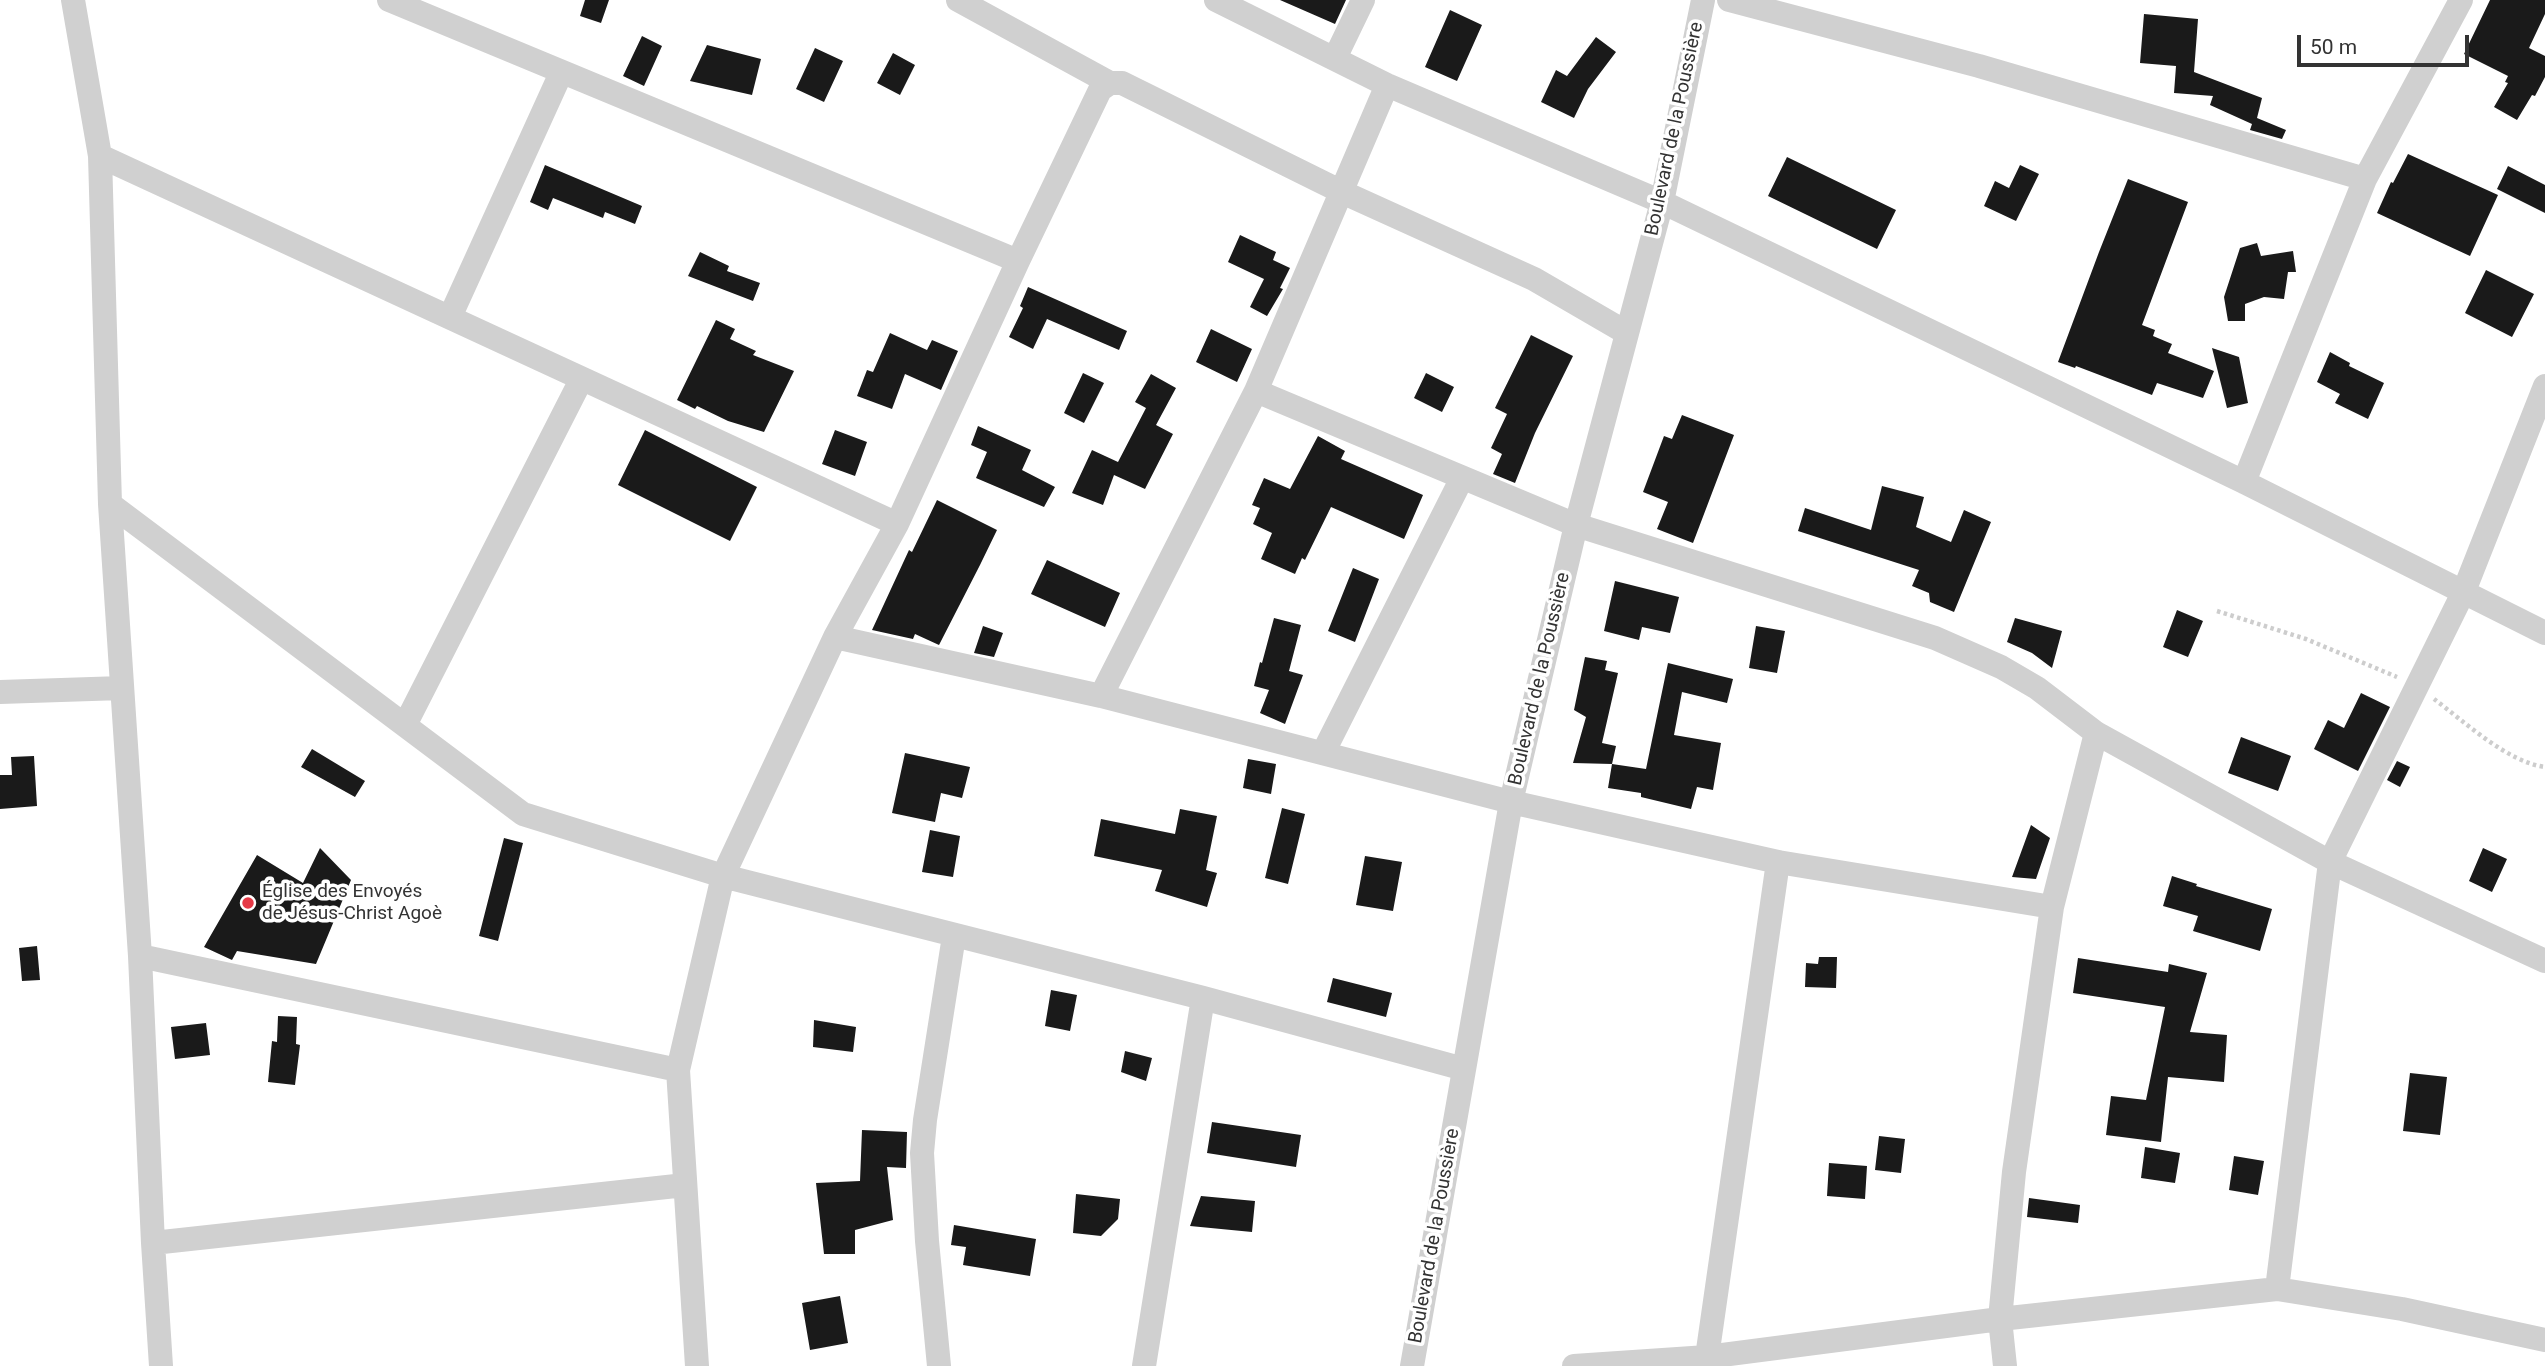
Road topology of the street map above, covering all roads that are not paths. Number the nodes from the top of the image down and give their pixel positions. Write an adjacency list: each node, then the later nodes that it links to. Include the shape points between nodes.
1 (74, 0): 13 (street)
2 (389, 0): 10 (street)
3 (958, 0): 11 (street)
4 (1216, 0): 9 (street)
5 (1363, 0): 9 (street)
6 (1703, 0): 16 (street, Boulevard de la Poussière)
7 (1729, 0): 14 (street, via 1979,66)
8 (2461, 0): 14 (street)
9 (1335, 58): 12 (street)
10 (561, 73): 17 (street); 18 (street)
11 (1110, 83): 15 (street, via 1122,83); 17 (street, via 1100,90)
12 (1387, 85): 15 (street); 16 (street)
13 (100, 156): 18 (street); 25 (street)
14 (2365, 179): 24 (street)
15 (1342, 192): 19 (street, via 1534,279); 22 (street)
16 (1662, 202): 19 (street, Boulevard de la Poussière); 24 (street)
17 (1018, 261): 26 (street)
18 (450, 317): 20 (street)
19 (1627, 333): 27 (street, Boulevard de la Poussière)
20 (581, 380): 26 (street); 34 (street)
21 (2545, 386): 28 (street)
22 (1256, 391): 23 (street); 33 (street)
23 (1461, 478): 27 (street); 36 (street)
24 (2244, 482): 28 (street)
25 (110, 504): 31 (street); 34 (street)
26 (897, 524): 30 (street)
27 (1576, 525): 35 (street, via 1935,638 2037,688); 37 (street, Boulevard de la Poussière)
28 (2465, 591): 29 (street); 39 (street)
29 (2545, 633)
30 (835, 637): 33 (street); 40 (street)
31 (122, 688): 32 (street); 43 (street)
32 (0, 692)
33 (1101, 696): 36 (street)
34 (405, 725): 40 (street, via 523,814)
35 (2096, 733): 39 (street); 41 (street)
36 (1323, 753): 37 (street)
37 (1511, 803): 38 (street); 46 (street, Boulevard de la Poussière)
38 (1778, 862): 41 (street); 53 (street)
39 (2330, 862): 44 (street); 50 (street)
40 (723, 877): 42 (street); 47 (street)
41 (2053, 907): 51 (street, via 2014,1172)
42 (954, 936): 45 (street); 56 (street, via 922,1153)
43 (140, 956): 47 (street); 49 (street)
44 (2545, 961)
45 (1203, 998): 46 (street); 57 (street)
46 (1464, 1069): 58 (street, Boulevard de la Poussière)
47 (678, 1070): 48 (street)
48 (685, 1185): 49 (street); 55 (street)
49 (153, 1243): 54 (street)
50 (2277, 1289): 51 (street); 52 (street, via 2402,1309)
51 (2000, 1319): 53 (street); 60 (street)
52 (2545, 1340)
53 (1707, 1357): 59 (street)
54 (161, 1366)
55 (698, 1366)
56 (939, 1366)
57 (1144, 1366)
58 (1412, 1366)
59 (1574, 1366)
60 (2005, 1366)

